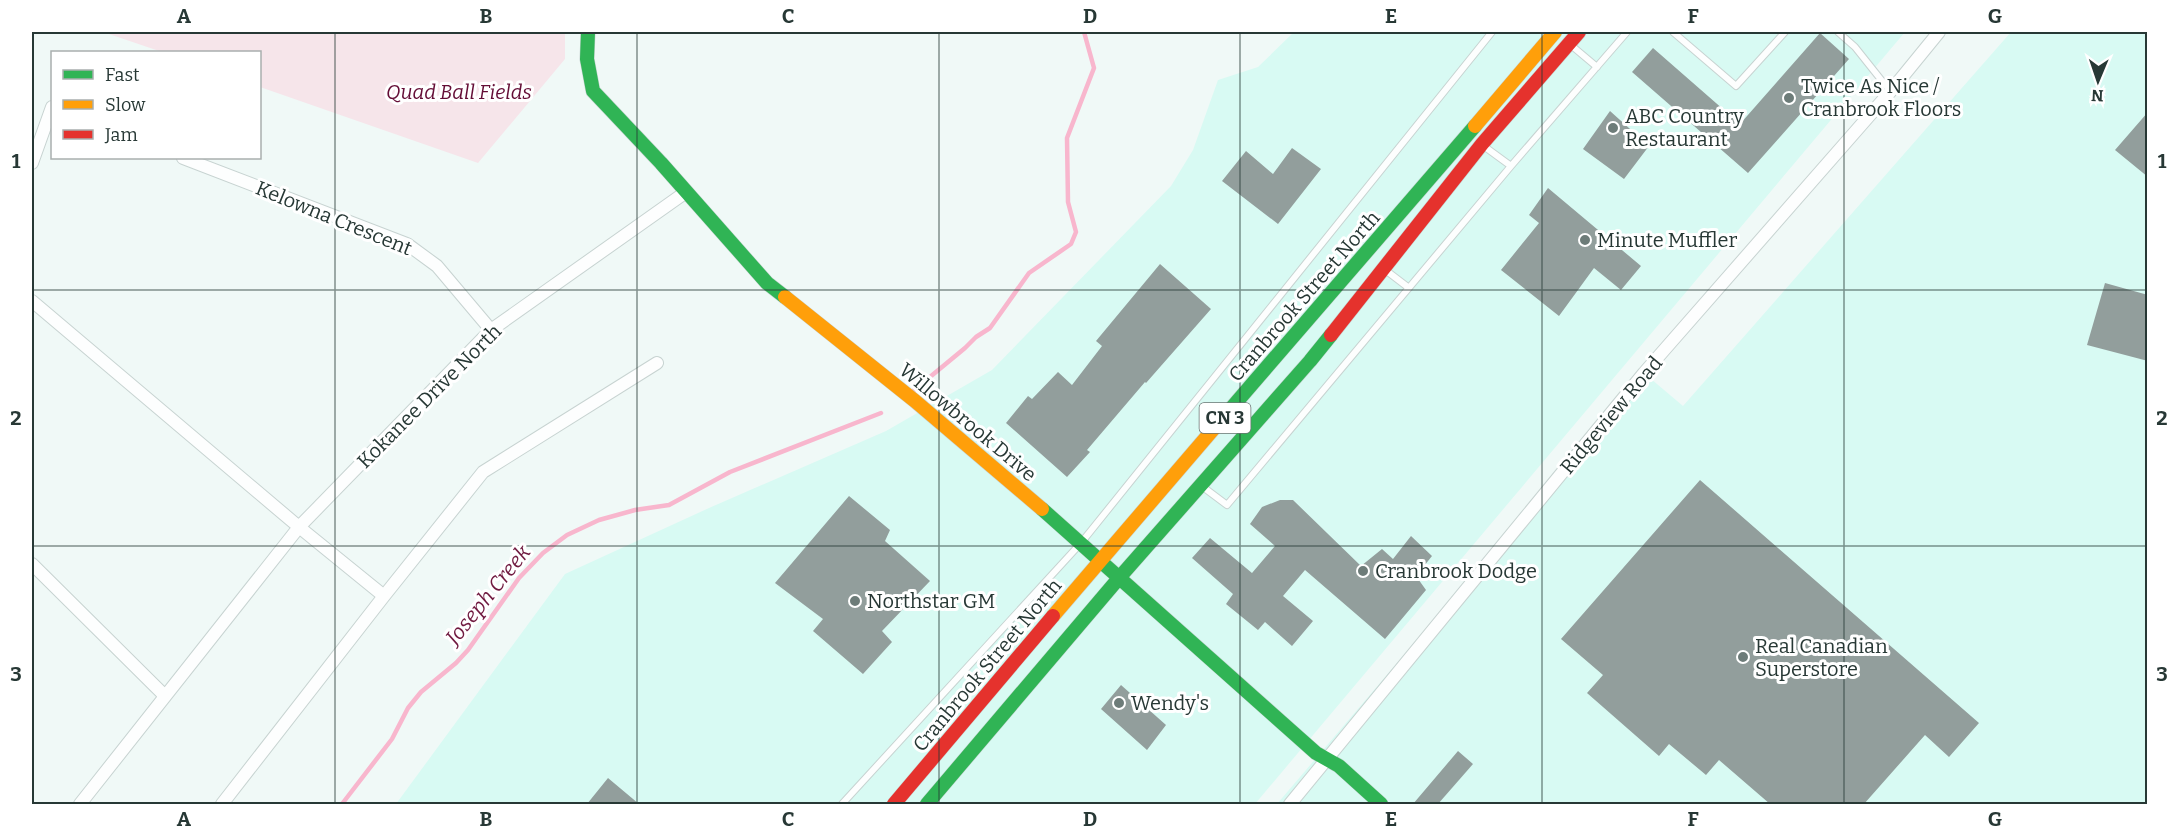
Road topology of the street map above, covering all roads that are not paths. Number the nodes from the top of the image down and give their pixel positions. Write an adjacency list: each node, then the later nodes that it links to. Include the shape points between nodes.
1 (588, 32): 18 (main road, Willowbrook Drive, via 587,59 593,91)
2 (1492, 32): 26 (lane)
3 (1555, 32): 27 (main road, Cranbrook Street North / CN 3)
4 (1579, 32): 10 (main road, Cranbrook Street North / CN 3)
5 (1627, 32): 11 (lane)
6 (1673, 32): 7 (lane, via 1736,86)
7 (1785, 32)
8 (1838, 32): 12 (lane, via 1855,47)
9 (1939, 32): 12 (street, Ridgeview Road)
10 (1569, 43): 11 (lane); 14 (main road, Cranbrook Street North / CN 3)
11 (1597, 67): 17 (lane)
12 (1890, 92): 32 (street, Ridgeview Road, via 1644,373)
13 (51, 110): 16 (street)
14 (1482, 144): 17 (lane); 19 (main road, Cranbrook Street North / CN 3)
15 (186, 159): 22 (street, Kelowna Crescent, via 407,244 437,266)
16 (32, 164)
17 (1511, 166): 20 (lane)
18 (686, 192): 22 (street, Kokanee Drive North); 26 (main road, Willowbrook Drive, via 767,283 915,401)
19 (1384, 269): 20 (lane); 24 (main road, Cranbrook Street North / CN 3, via 1310,361)
20 (1408, 288): 24 (lane, via 1227,505)
21 (32, 301): 25 (street)
22 (491, 330): 25 (street, Kokanee Drive North)
23 (657, 363): 30 (street, via 483,472)
24 (1200, 485): 29 (main road, Cranbrook Street North / CN 3)
25 (299, 527): 30 (street); 31 (street, Kokanee Drive North)
26 (1081, 543): 27 (main road, Willowbrook Drive); 35 (lane)
27 (1100, 561): 29 (main road, Willowbrook Drive); 36 (main road, Cranbrook Street North / CN 3)
28 (32, 564): 31 (street)
29 (1119, 578): 32 (main road, Willowbrook Drive, via 1316,753); 37 (main road, Cranbrook Street North / CN 3)
30 (384, 596): 34 (street)
31 (165, 696): 33 (street, Kokanee Drive North)
32 (1329, 759): 38 (street, Ridgeview Road); 39 (main road, Willowbrook Drive)
33 (80, 804)
34 (222, 804)
35 (842, 804)
36 (894, 804)
37 (927, 804)
38 (1290, 804)
39 (1381, 804)

